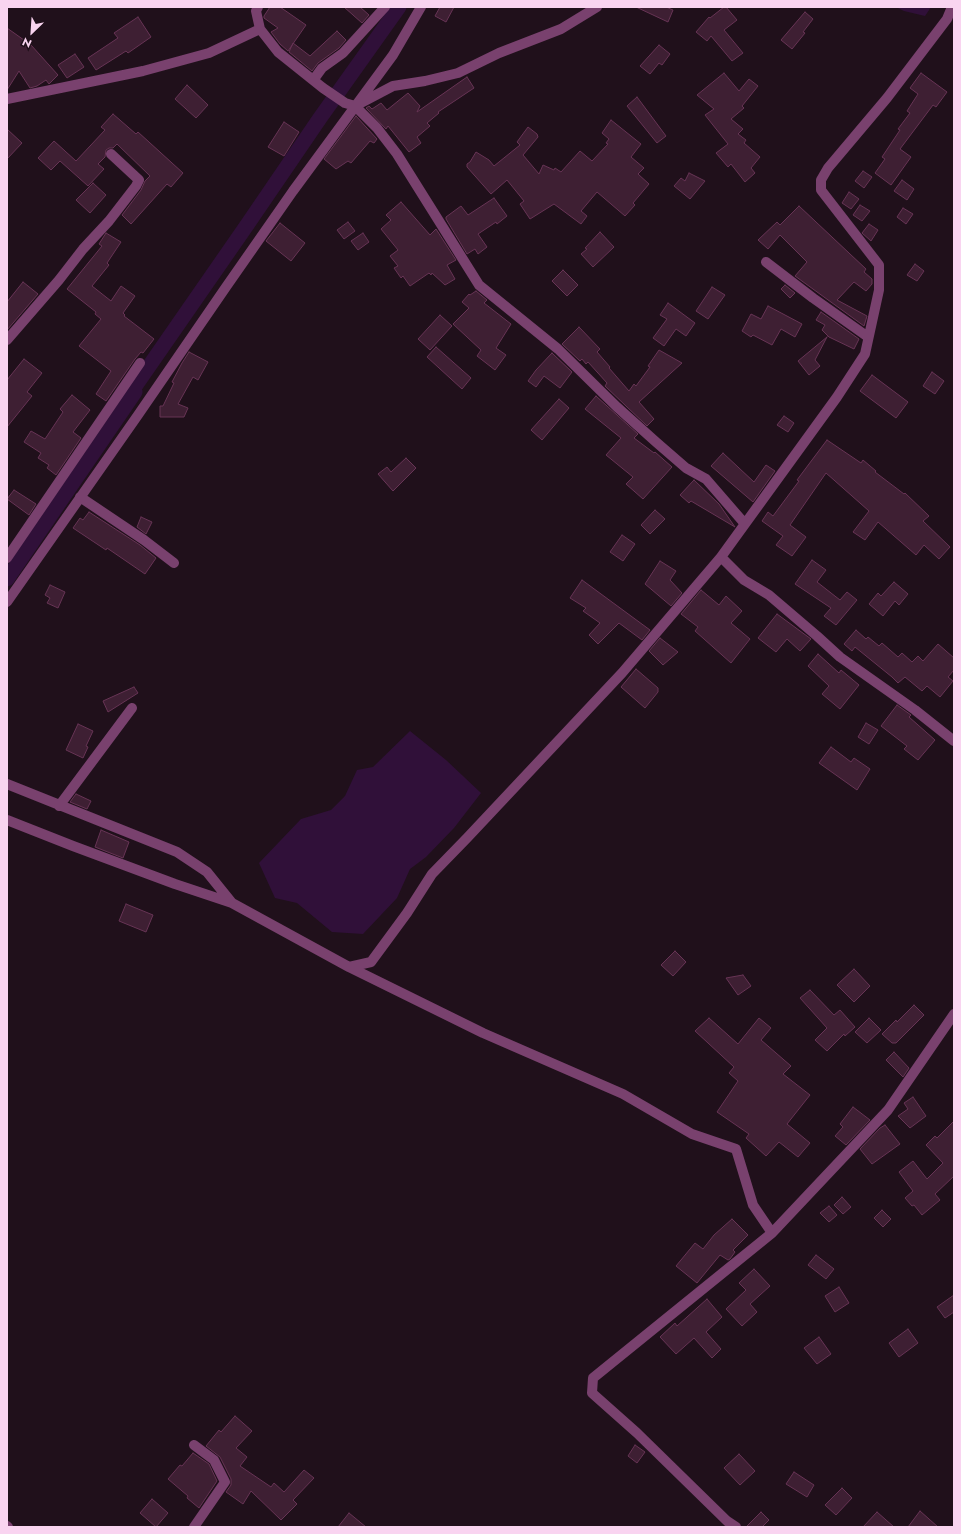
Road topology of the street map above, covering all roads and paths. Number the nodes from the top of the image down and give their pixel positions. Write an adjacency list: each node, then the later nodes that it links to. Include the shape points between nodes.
1 (258, 7): 6 (street, via 256,11)
2 (385, 7): 7 (street, via 343,53 322,68)
3 (421, 7): 9 (street, via 393,55)
4 (597, 7): 9 (street, via 561,29 499,53 458,73 394,86)
5 (952, 7): 12 (street, via 947,19 929,43 821,180 822,190 879,264 879,290)
6 (260, 29): 7 (street, via 278,52); 8 (street, via 209,53 143,71)
7 (314, 80): 9 (street)
8 (7, 99)
9 (355, 106): 15 (street, via 226,286); 16 (street, via 377,128 397,154 479,285 558,348 686,468 706,479)
10 (111, 154): 13 (street, via 139,180 136,186)
11 (766, 262): 12 (street)
12 (868, 337): 16 (street, via 865,354 837,397)
13 (7, 340)
14 (140, 363): 18 (street)
15 (80, 498): 19 (street); 20 (street)
16 (745, 524): 17 (street)
17 (720, 557): 22 (street, via 744,580 769,595 840,657); 27 (street, via 622,673 432,874 371,962)
18 (7, 558)
19 (174, 563)
20 (7, 602)
21 (132, 708): 24 (street)
22 (954, 741)
23 (7, 784): 24 (street)
24 (60, 806): 26 (street, via 178,852 207,872)
25 (7, 820): 26 (street)
26 (232, 903): 27 (street)
27 (349, 967): 29 (street, via 483,1033 623,1094 692,1134 736,1149 753,1206)
28 (954, 1014): 29 (street, via 888,1110)
29 (772, 1233): 32 (street, via 593,1378 592,1393)
30 (194, 1445): 31 (street, via 214,1460 225,1482)
31 (194, 1527)
32 (736, 1527)

